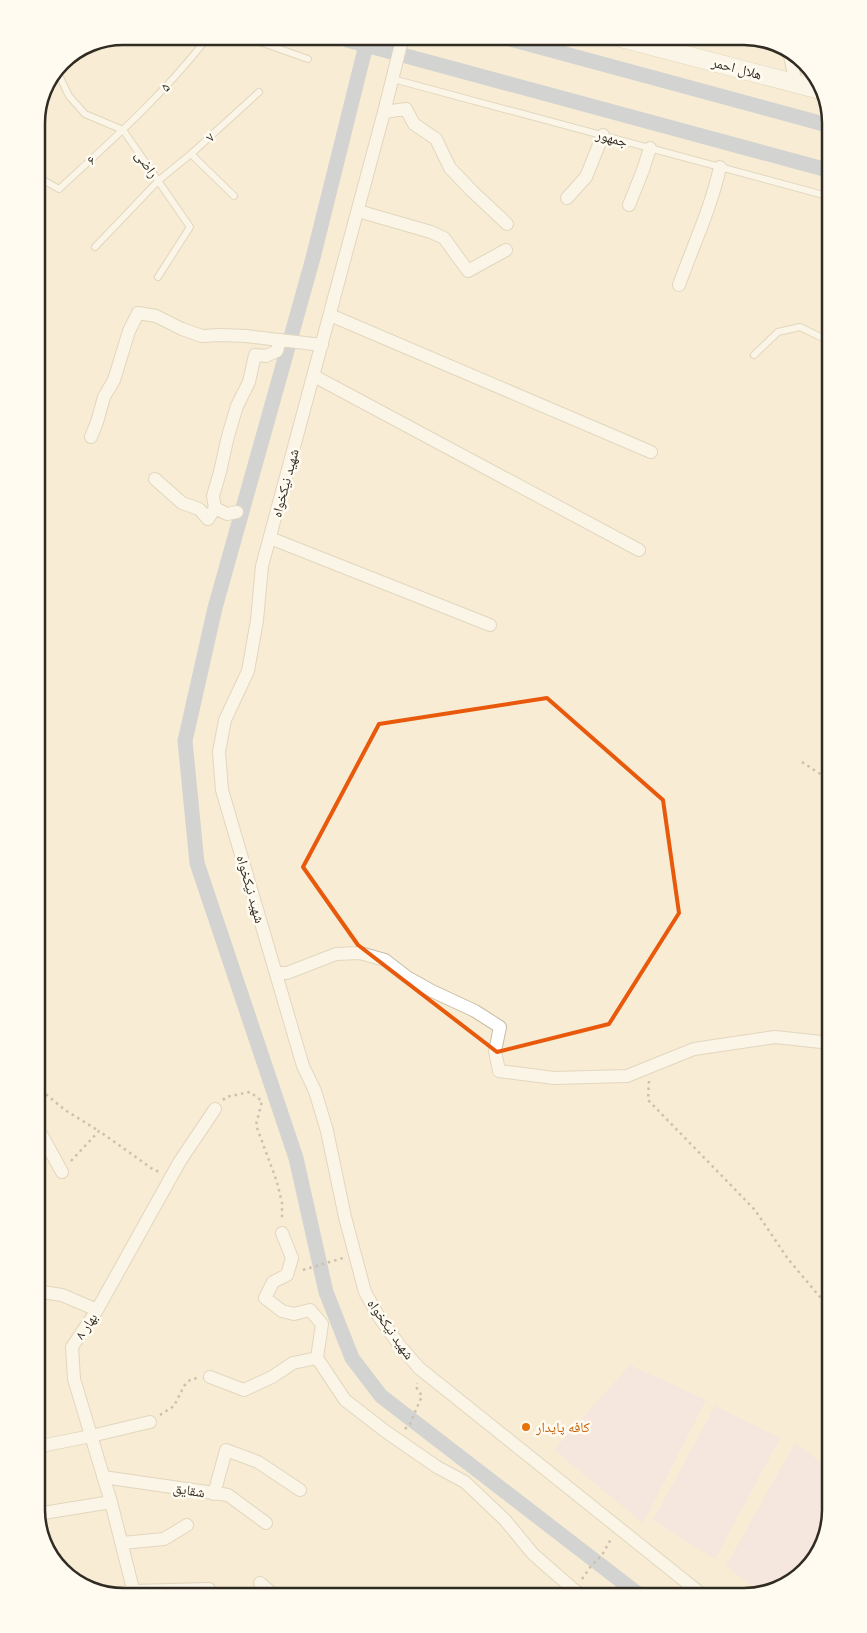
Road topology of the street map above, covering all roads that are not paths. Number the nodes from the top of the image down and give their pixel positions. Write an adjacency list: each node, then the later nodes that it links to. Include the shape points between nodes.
1 (202, 45): 13 (lane, ۵)
2 (268, 45): 5 (lane)
3 (401, 45): 8 (street, شهید نیکخواه)
4 (648, 45): 9 (main road, هلال احمر)
5 (308, 59)
6 (791, 60): 9 (street)
7 (60, 77): 13 (lane, via 69,96 85,114)
8 (392, 79): 12 (street, شهید نیکخواه); 14 (lane, جمهور)
9 (796, 84): 10 (main road, هلال احمر)
10 (814, 88)
11 (258, 92): 16 (lane, ۷)
12 (384, 112): 24 (street, شهید نیکخواه); 25 (street, via 406,109 414,124 436,139 450,168)
13 (123, 130): 18 (lane, راضی); 19 (lane, ۶, via 58,189)
14 (603, 135): 15 (lane, جمهور); 22 (street, via 586,177)
15 (650, 148): 17 (lane, جمهور); 23 (street)
16 (191, 154): 18 (lane, ۷); 21 (lane)
17 (720, 167): 20 (lane, جمهور); 29 (street, via 706,216)
18 (159, 180): 26 (lane, ۷); 28 (lane, راضی, via 190,227)
19 (45, 181)
20 (822, 195)
21 (234, 196)
22 (567, 198)
23 (629, 205)
24 (358, 211): 27 (street, via 444,238 468,271); 30 (street, شهید نیکخواه)
25 (508, 224)
26 (95, 247)
27 (506, 250)
28 (158, 277)
29 (678, 285)
30 (330, 315): 33 (street, شهید نیکخواه); 37 (street)
31 (822, 338): 34 (lane, via 800,327 778,332)
32 (287, 341): 33 (street); 36 (street, via 202,336 156,316 138,313); 39 (street, via 266,356 255,355 249,382 228,436 213,496)
33 (322, 345): 35 (street, شهید نیکخواه)
34 (754, 355)
35 (314, 376): 41 (street, شهید نیکخواه); 42 (street)
36 (90, 437)
37 (651, 452)
38 (155, 479): 39 (street, via 182,503 199,509 208,519)
39 (215, 508): 40 (street, via 227,514)
40 (237, 512)
41 (270, 538): 43 (street); 44 (street, شهید نیکخواه, via 262,566 248,670 225,720 219,752 222,790)
42 (639, 550)
43 (490, 625)
44 (276, 972): 45 (street, via 287,973 336,954 360,953 385,960 407,977 500,1027 495,1051 499,1070 554,1078 627,1076 694,1049 775,1037); 69 (street, شهید نیکخواه, via 303,1066 315,1091 327,1131 365,1292 379,1317 422,1371)
45 (822, 1042)
46 (214, 1109): 51 (street, بهار ۸, via 172,1175)
47 (45, 1141): 48 (street)
48 (62, 1172)
49 (282, 1233): 52 (street, via 292,1258 287,1275 274,1282 265,1298 294,1314 310,1310 322,1324)
50 (45, 1292): 51 (street, via 62,1295)
51 (97, 1310): 55 (street, بهار ۸, via 72,1347 74,1380)
52 (318, 1358): 53 (street, via 293,1362 272,1377 244,1390); 68 (street, via 345,1400 437,1467 465,1482 505,1520)
53 (210, 1377)
54 (150, 1422): 55 (street)
55 (91, 1436): 56 (street); 57 (street, بهار ۸)
56 (45, 1445)
57 (103, 1477): 59 (street, شقایق); 60 (street, بهار ۸)
58 (300, 1490): 59 (street, via 258,1462 226,1450)
59 (214, 1494): 62 (street, شقایق, via 228,1495)
60 (111, 1502): 61 (street); 64 (street, بهار ۸)
61 (45, 1513)
62 (266, 1523)
63 (187, 1525): 64 (street, via 164,1539)
64 (122, 1543): 66 (street, بهار ۸)
65 (260, 1582): 67 (street)
66 (133, 1588)
67 (266, 1588)
68 (566, 1588)
69 (694, 1588)

